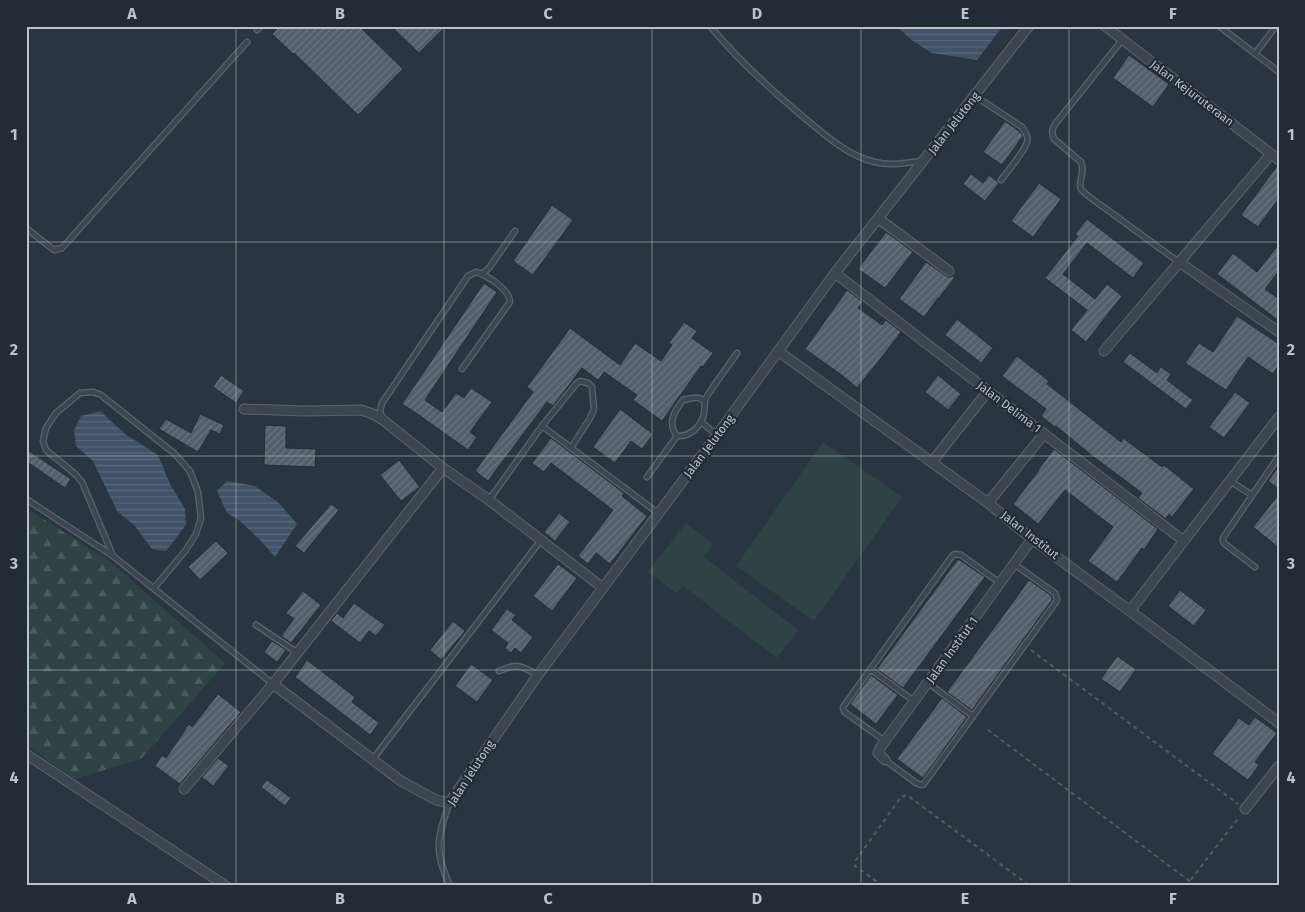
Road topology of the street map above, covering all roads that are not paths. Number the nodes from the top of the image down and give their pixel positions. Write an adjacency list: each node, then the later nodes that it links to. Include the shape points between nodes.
1 (710, 26): 12 (lane, via 763,83 841,146 873,162 890,165)
2 (1029, 26): 10 (street, Jalan Jelutong)
3 (1105, 26): 6 (street, Jalan Kejuruteraan)
4 (1219, 26): 8 (lane)
5 (1276, 26): 8 (lane)
6 (1122, 40): 11 (street, Jalan Kejuruteraan); 17 (lane, via 1052,128 1052,133 1054,139 1081,162 1081,188)
7 (247, 42): 15 (lane, via 62,248 54,250)
8 (1255, 54): 9 (lane)
9 (1279, 72)
10 (975, 96): 12 (street, Jalan Jelutong); 13 (lane, via 1022,127 1027,134 1025,148)
11 (1275, 157): 17 (street)
12 (925, 160): 14 (street, Jalan Jelutong)
13 (1001, 180)
14 (879, 219): 18 (street); 19 (street, Jalan Jelutong)
15 (26, 228)
16 (515, 231): 20 (lane)
17 (1179, 262): 21 (street); 23 (street)
18 (949, 271)
19 (835, 273): 22 (street, Jalan Jelutong); 26 (street, Jalan Delima 1)
20 (482, 274): 25 (lane, via 504,289 510,302); 30 (lane, via 476,272 468,276 388,392 380,412)
21 (1279, 332)
22 (778, 351): 34 (street, Jalan Jelutong); 38 (street, Jalan Institut)
23 (1104, 352)
24 (737, 353): 27 (lane)
25 (462, 369)
26 (988, 391): 33 (street, Jalan Delima 1); 38 (street, via 948,434)
27 (704, 401): 31 (lane); 35 (lane, via 701,398 683,400 672,419)
28 (244, 409): 30 (street, via 361,410)
29 (1279, 417): 41 (street)
30 (383, 420): 39 (street)
31 (701, 422): 34 (lane); 35 (lane, via 690,434)
32 (542, 426): 36 (lane); 36 (lane, via 577,383 590,385 593,414); 44 (lane)
33 (1044, 434): 45 (street); 49 (street, Jalan Delima 1)
34 (717, 435): 46 (street, Jalan Jelutong)
35 (677, 436): 40 (lane)
36 (571, 448): 46 (lane)
37 (1279, 456): 42 (lane)
38 (932, 462): 45 (street, Jalan Institut)
39 (442, 468): 44 (street); 58 (street)
40 (648, 477)
41 (1230, 481): 42 (lane); 49 (street)
42 (1252, 495): 52 (lane, via 1223,541)
43 (26, 499): 50 (lane)
44 (489, 500): 48 (street)
45 (988, 503): 47 (street, Jalan Institut)
46 (658, 513): 55 (street, Jalan Jelutong)
47 (1032, 539): 51 (street, Jalan Institut 1); 56 (street, Jalan Institut)
48 (541, 540): 55 (street); 69 (lane)
49 (1184, 541): 56 (street)
50 (112, 556): 54 (lane); 54 (lane, via 82,482 46,450 43,441 46,428 56,413 80,393 101,395 175,454 193,478 198,492 200,518 196,534)
51 (1014, 564): 53 (street, Jalan Institut 1); 65 (lane, via 1055,593 1058,599)
52 (1255, 567)
53 (1000, 583): 59 (lane, via 955,554); 62 (street, Jalan Institut 1)
54 (154, 588): 63 (lane)
55 (603, 588): 61 (street, Jalan Jelutong)
56 (1130, 610): 66 (street, Jalan Institut)
57 (256, 625): 58 (lane)
58 (298, 653): 63 (street)
59 (870, 669): 64 (lane); 67 (lane, via 843,707)
60 (498, 671): 61 (lane, via 521,666)
61 (538, 675): 73 (street, Jalan Jelutong)
62 (928, 683): 64 (street, Jalan Institut 1); 65 (lane)
63 (273, 684): 69 (street); 72 (street)
64 (914, 701): 67 (street, Jalan Institut 1)
65 (973, 716): 70 (lane, via 923,785)
66 (1279, 723)
67 (885, 741): 70 (street, via 878,753)
68 (26, 754): 75 (street)
69 (373, 760): 73 (street, via 401,782)
70 (885, 760)
71 (1279, 766): 74 (street)
72 (184, 789)
73 (449, 803): 76 (lane, Jalan Jelutong, via 438,843)
74 (1245, 809)
75 (226, 886)
76 (450, 886)

